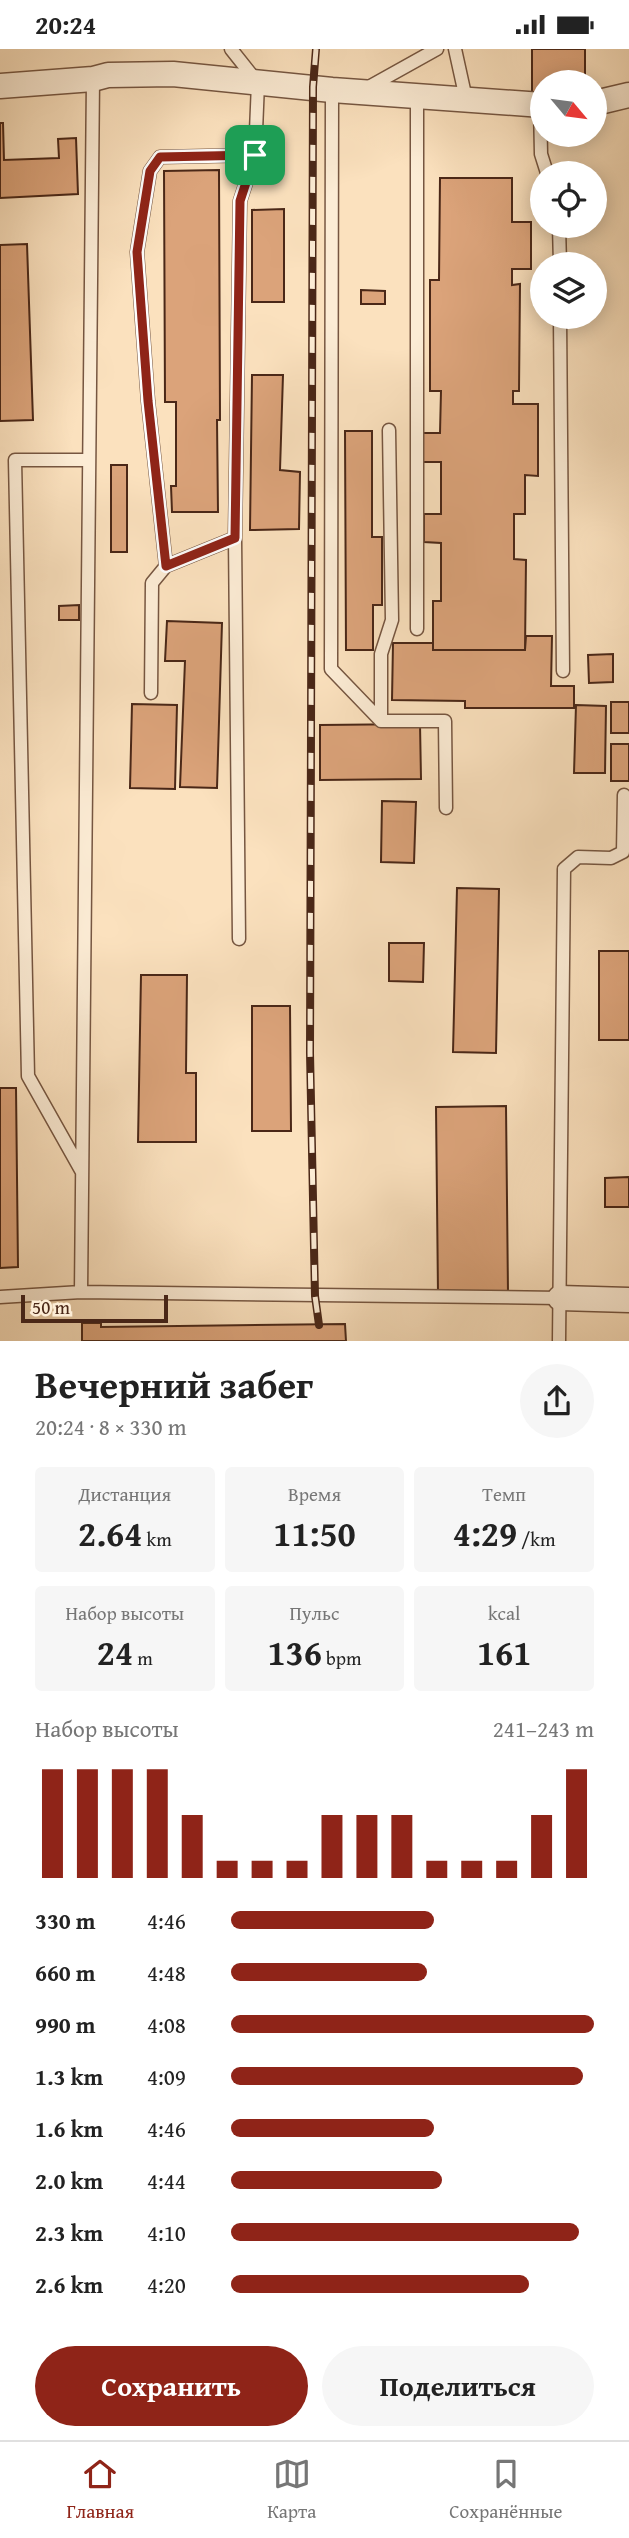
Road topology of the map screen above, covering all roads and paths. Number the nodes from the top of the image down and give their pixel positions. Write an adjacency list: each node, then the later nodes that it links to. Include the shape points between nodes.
1 (231, 49): 5 (lane)
2 (437, 49): 8 (lane)
3 (455, 49): 11 (lane)
4 (93, 79): 5 (street, via 173,74); 6 (street); 17 (lane)
5 (258, 83): 7 (street); 14 (lane)
6 (0, 86)
7 (331, 90): 8 (street); 23 (lane, via 331,669)
8 (361, 92): 9 (street)
9 (417, 95): 11 (street); 20 (lane)
10 (629, 95): 12 (street)
11 (466, 99): 13 (street)
12 (607, 100)
13 (530, 104)
14 (255, 155): 18 (lane, via 240,201); 19 (lane, via 160,157 150,171 137,252)
15 (560, 329): 21 (lane)
16 (389, 430): 23 (lane, via 392,619 381,654)
17 (89, 460): 27 (lane); 27 (lane, via 15,460 28,1076)
18 (235, 538): 19 (lane); 26 (lane)
19 (166, 566): 22 (lane, via 152,583)
20 (417, 629)
21 (563, 671)
22 (151, 693)
23 (381, 720): 25 (lane, via 444,721)
24 (624, 795): 30 (lane, via 623,852 611,858 578,857 564,869)
25 (446, 808)
26 (239, 939)
27 (83, 1173): 28 (lane)
28 (80, 1292): 29 (lane); 30 (lane)
29 (0, 1297)
30 (560, 1298): 31 (street); 32 (lane)
31 (629, 1300)
32 (559, 1341)

